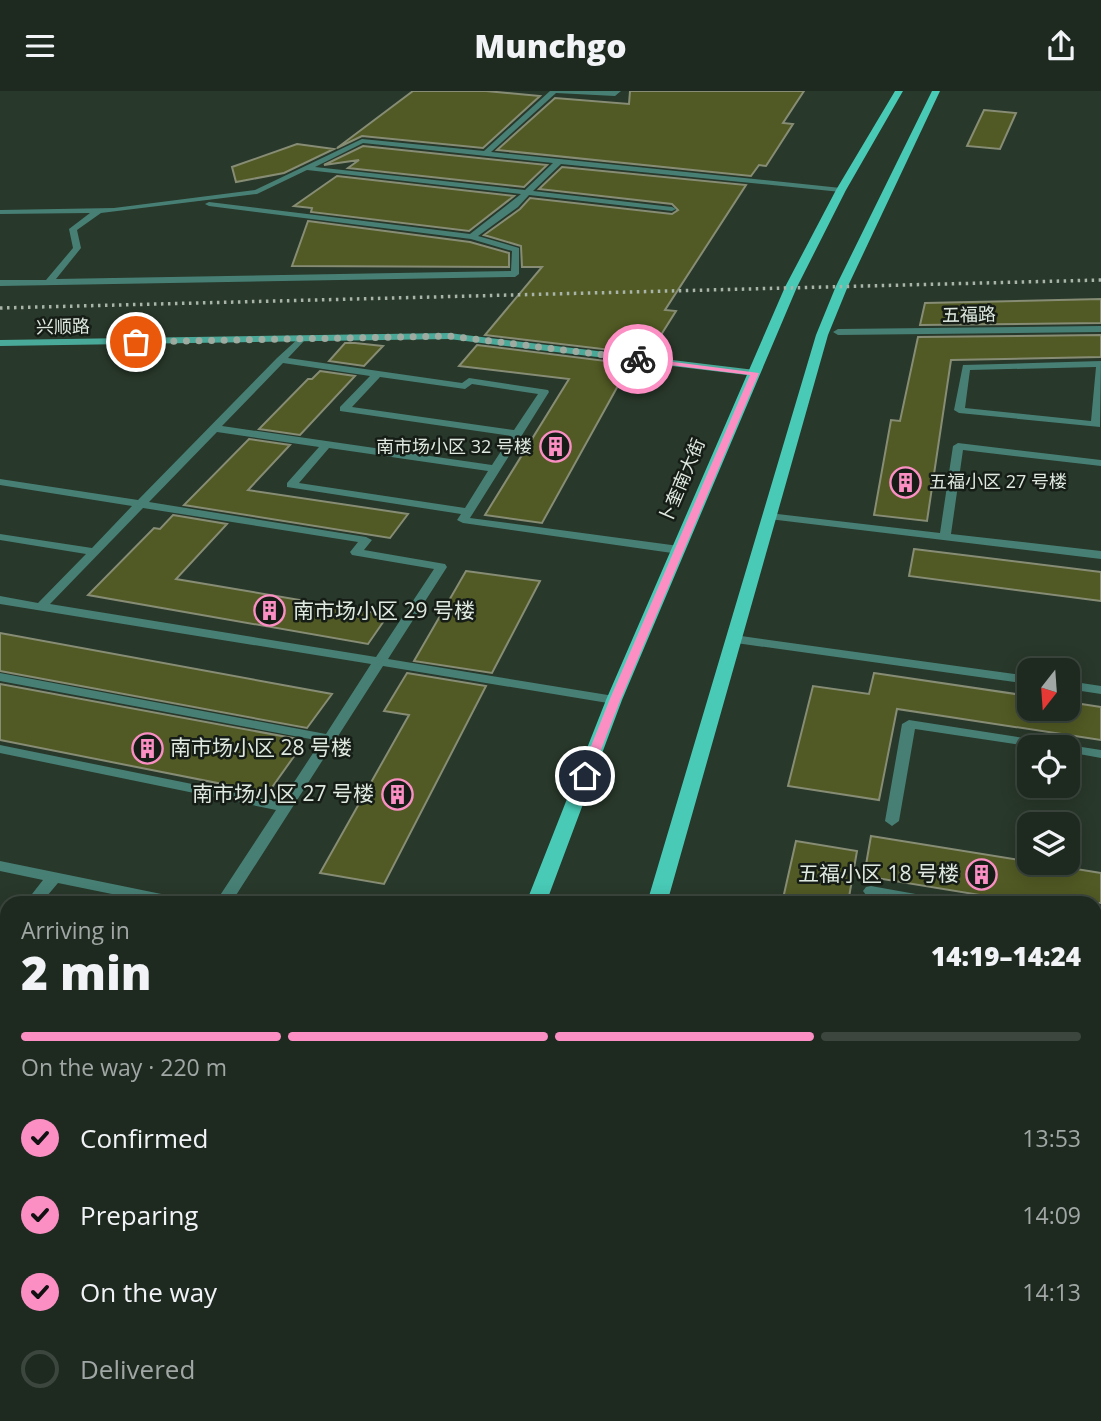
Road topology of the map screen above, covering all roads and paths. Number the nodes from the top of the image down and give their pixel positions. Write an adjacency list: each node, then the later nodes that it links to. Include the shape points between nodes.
1 (618, 91): 4 (street, via 554,91)
2 (899, 91): 7 (main road, 卜奎南大街)
3 (936, 91): 32 (main road, via 822,335)
4 (486, 153): 5 (street); 6 (street, via 362,141)
5 (559, 161): 7 (street); 8 (street)
6 (306, 168): 8 (street); 9 (street, via 257,192)
7 (841, 190): 22 (main road, 卜奎南大街, via 791,287)
8 (526, 193): 10 (street); 13 (street)
9 (187, 201): 11 (street); 13 (street)
10 (672, 209)
11 (99, 210): 12 (street); 15 (street, via 73,229 77,248)
12 (0, 212)
13 (472, 236): 15 (street, via 516,250 515,274)
14 (0, 283): 15 (street)
15 (48, 283)
16 (1101, 329): 17 (street, 五福路)
17 (838, 332)
18 (300, 340): 19 (street, 兴顺路); 20 (street); 22 (street, 兴顺路, via 449,336)
19 (0, 343)
20 (280, 360): 23 (street); 24 (street)
21 (1101, 364): 21 (street, via 966,367 959,410 1096,425)
22 (755, 373): 35 (main road, 卜奎南大街)
23 (377, 374): 25 (street, via 544,392); 25 (street, via 344,409)
24 (214, 428): 26 (street); 30 (street)
25 (518, 434): 28 (street)
26 (327, 445): 28 (street); 31 (street, via 291,485)
27 (1101, 463): 33 (street, via 958,446)
28 (495, 469): 31 (street)
29 (0, 482): 30 (street)
30 (141, 504): 36 (street); 41 (street, via 366,540 356,552 441,566)
31 (467, 512): 35 (street, via 463,520)
32 (769, 516): 33 (street); 40 (main road)
33 (945, 536): 37 (street)
34 (0, 537): 36 (street)
35 (679, 550): 46 (main road, 卜奎南大街)
36 (94, 552): 39 (street)
37 (1101, 555)
38 (0, 600): 39 (street)
39 (42, 606): 41 (street)
40 (734, 639): 43 (street); 61 (main road)
41 (381, 662): 46 (street); 47 (street)
42 (0, 677): 47 (street)
43 (1017, 678)
44 (1080, 687): 45 (street)
45 (1101, 690)
46 (614, 701): 60 (main road, 卜奎南大街)
47 (330, 739): 52 (street)
48 (1017, 740): 53 (street, via 909,724)
49 (0, 749): 52 (street)
50 (1080, 750): 51 (street)
51 (1101, 754)
52 (286, 807): 59 (street)
53 (892, 821)
54 (0, 866): 55 (street)
55 (54, 877): 57 (street); 58 (street)
56 (870, 892): 62 (street)
57 (39, 896)
58 (147, 896)
59 (228, 896)
60 (539, 896)
61 (659, 896)
62 (895, 896)

